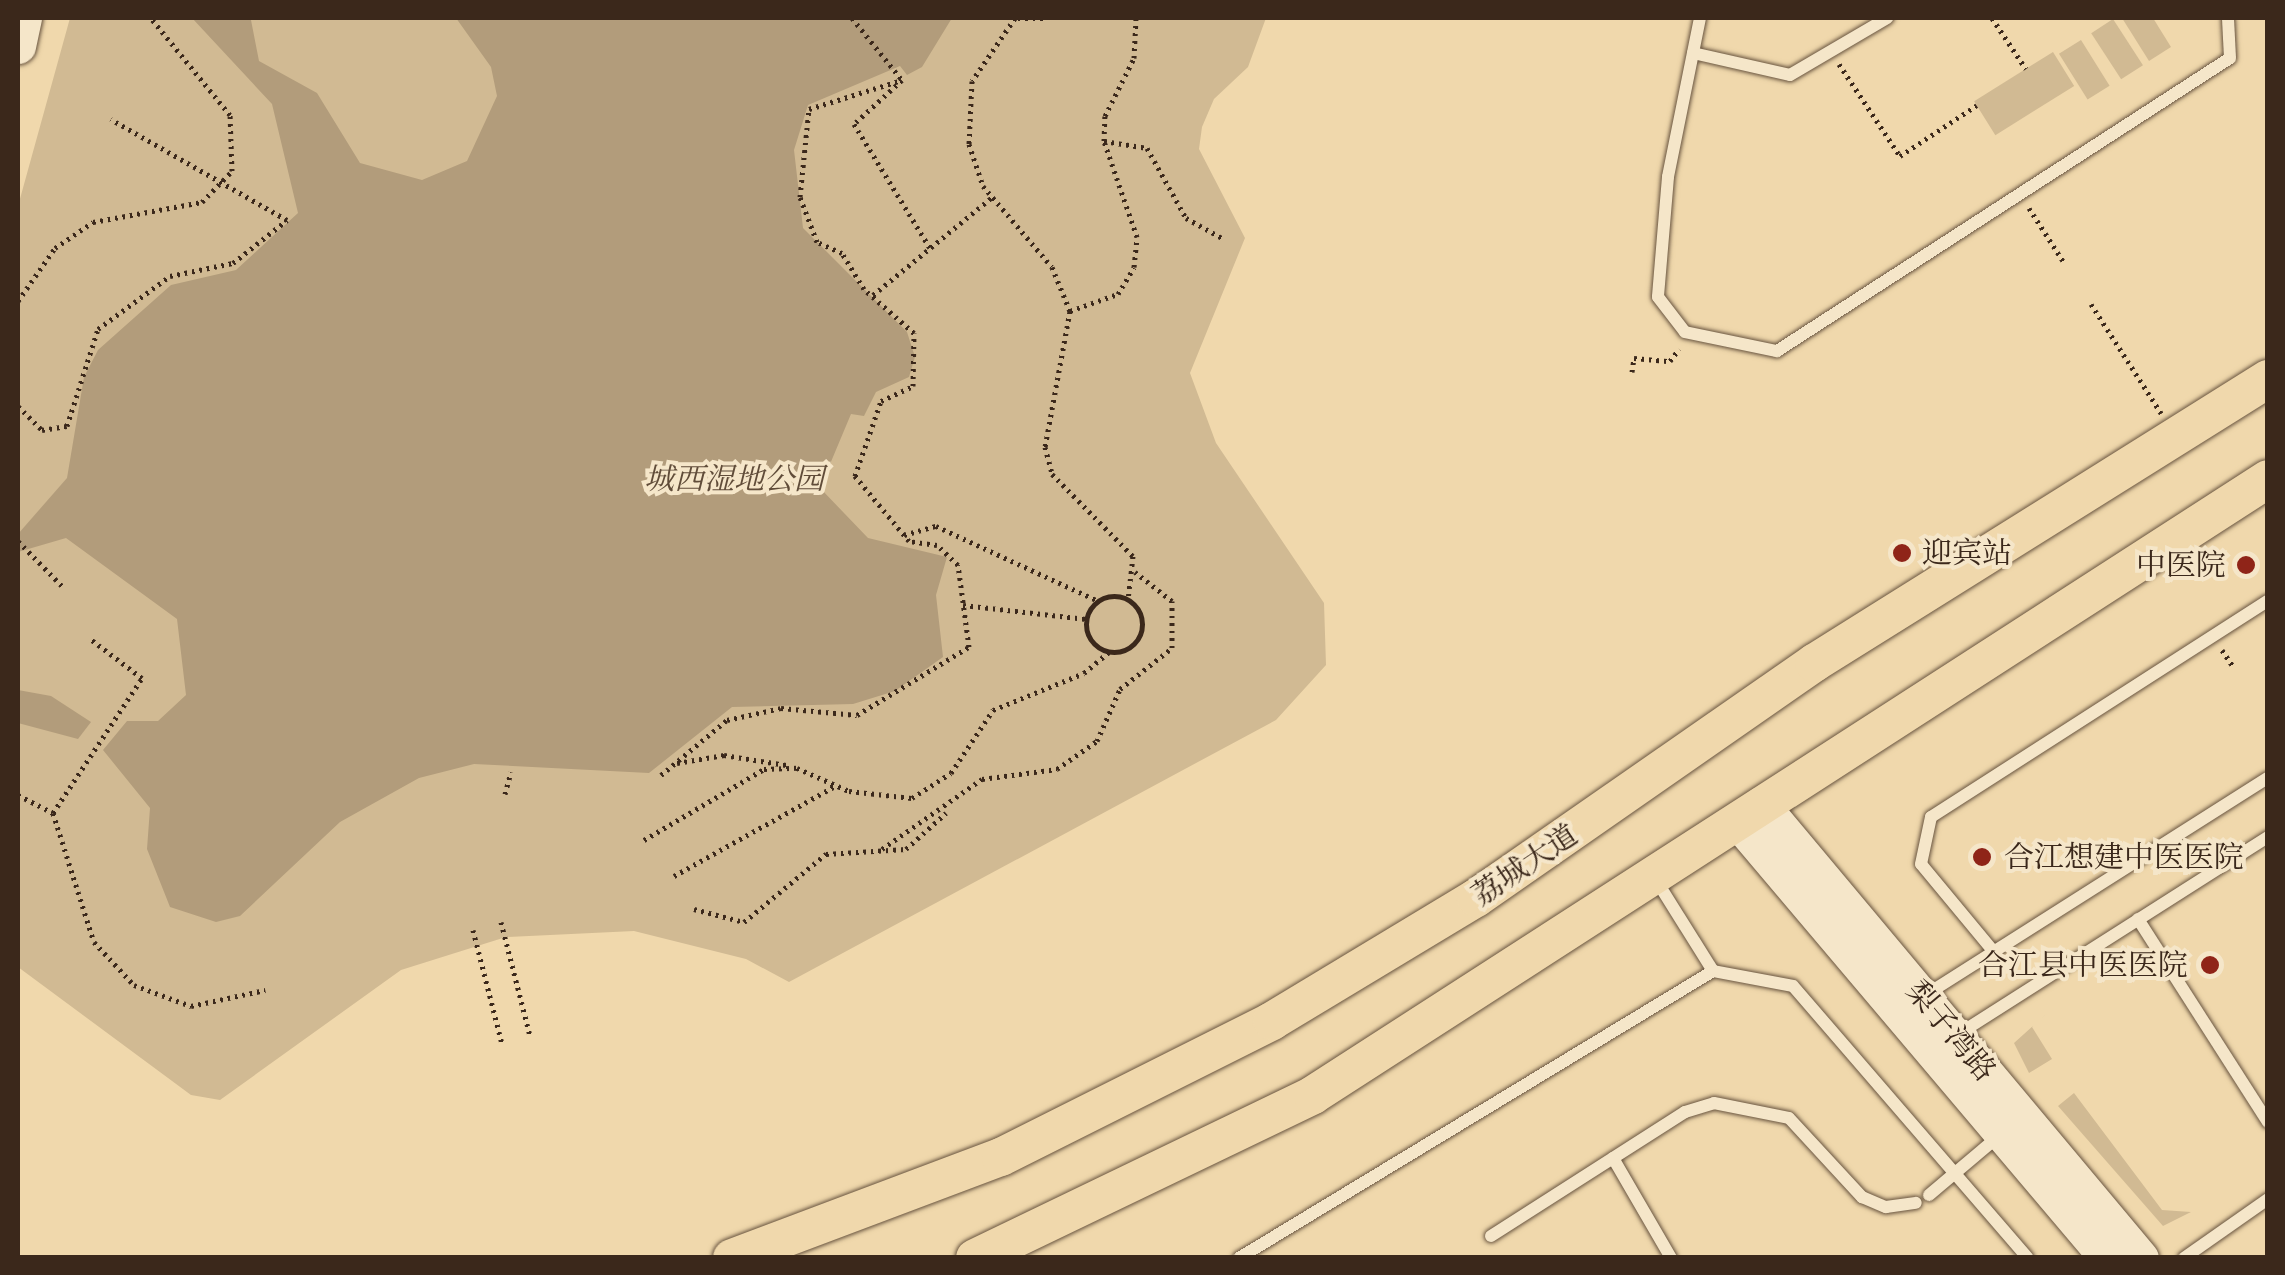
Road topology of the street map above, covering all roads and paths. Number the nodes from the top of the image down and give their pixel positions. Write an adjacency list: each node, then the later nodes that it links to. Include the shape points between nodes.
1 (24, 18): 11 (street)
2 (151, 18): 19 (path, via 230,114 236,157)
3 (852, 18): 15 (path)
4 (1016, 18): 5 (path); 21 (path, via 990,46 968,101 969,144)
5 (1047, 18)
6 (1136, 18): 18 (path, via 1134,58 1105,116)
7 (1700, 18): 12 (lane)
8 (1887, 18): 13 (lane)
9 (1992, 18): 14 (path)
10 (2228, 18): 20 (lane, via 2230,58)
11 (18, 46)
12 (1693, 53): 13 (lane, via 1790,75); 29 (lane, via 1656,278 1658,297)
13 (1832, 54): 16 (path, via 1900,156)
14 (2026, 69)
15 (902, 80): 23 (path, via 854,124); 25 (path, via 822,98 799,139 806,224)
16 (1977, 105)
17 (111, 119): 19 (path)
18 (1104, 141): 22 (path, via 1147,148 1186,218); 28 (path, via 1138,237 1134,267 1118,294)
19 (224, 184): 26 (path, via 188,207 93,222 55,248); 32 (path, via 287,220 233,263 170,276 98,330 66,426 42,430)
20 (2020, 194): 24 (path); 29 (lane, via 1776,351)
21 (990, 198): 23 (path); 28 (path, via 1052,267)
22 (1222, 238)
23 (930, 248): 25 (path)
24 (2063, 260)
25 (872, 295): 35 (path, via 914,333 919,370 898,399 881,402 855,476)
26 (18, 301)
27 (2090, 304): 33 (path)
28 (1070, 311): 37 (path, via 1045,447 1052,474 1119,532)
29 (1685, 332): 30 (path, via 1670,361 1634,358)
30 (1632, 372)
31 (2268, 379): 33 (main road, 荔城大道)
32 (18, 406)
33 (2177, 436): 81 (main road, 荔城大道, via 1814,663 1476,898 1272,1022 1001,1157)
34 (2268, 479): 56 (main road)
35 (904, 535): 40 (path, via 936,526); 42 (path, via 948,552)
36 (18, 541): 38 (path)
37 (1135, 572): 39 (path); 55 (path, via 1172,601 1172,648 1120,689 1082,755 1057,769 982,780)
38 (62, 586)
39 (1128, 600): 40 (path); 45 (path, via 1142,628 1130,646)
40 (1098, 601): 43 (path)
41 (2268, 602): 66 (lane, via 1931,817 1921,864)
42 (963, 605): 43 (path); 46 (path, via 969,647 906,692 857,716 780,708 726,720)
43 (1086, 618): 45 (path, via 1091,640)
44 (92, 640): 54 (path, via 142,678)
45 (1109, 652): 51 (path, via 1084,673 993,710 934,788 878,798)
46 (676, 763): 47 (path, via 724,755); 49 (path)
47 (797, 768): 51 (path); 58 (path, via 764,769)
48 (511, 772): 53 (path)
49 (661, 775)
50 (2268, 778): 66 (lane)
51 (835, 786): 60 (path)
52 (18, 794): 54 (path)
53 (505, 794)
54 (53, 813): 68 (path, via 86,924 118,973 190,1006)
55 (946, 813): 59 (path); 59 (path, via 924,840)
56 (1749, 813): 61 (main road); 69 (street, 梨子湾路); 74 (street, 梨子湾路)
57 (2268, 837): 63 (lane)
58 (644, 840)
59 (882, 849): 62 (path, via 826,854 744,922)
60 (674, 876)
61 (1655, 878): 67 (lane); 82 (main road, via 1312,1095)
62 (694, 909)
63 (2138, 919): 71 (lane); 73 (lane)
64 (501, 922): 70 (path)
65 (473, 930): 72 (path)
66 (1994, 952): 69 (lane)
67 (1713, 971): 76 (lane, via 1793,986); 83 (lane)
68 (265, 990)
69 (1922, 998): 71 (street, 梨子湾路)
70 (530, 1036)
71 (1955, 1036): 87 (street, 梨子湾路)
72 (502, 1044)
73 (2268, 1122)
74 (2002, 1134): 76 (lane); 86 (street, 梨子湾路)
75 (1613, 1158): 79 (lane, via 1684,1112 1724,1104 1789,1118 1873,1203); 80 (lane); 84 (lane)
76 (1955, 1174): 77 (lane); 85 (lane)
77 (1930, 1195)
78 (2268, 1200): 88 (lane)
79 (1916, 1202)
80 (1492, 1236)
81 (732, 1258)
82 (975, 1258)
83 (1239, 1258)
84 (1671, 1258)
85 (2028, 1258)
86 (2107, 1258)
87 (2141, 1258)
88 (2184, 1258)

